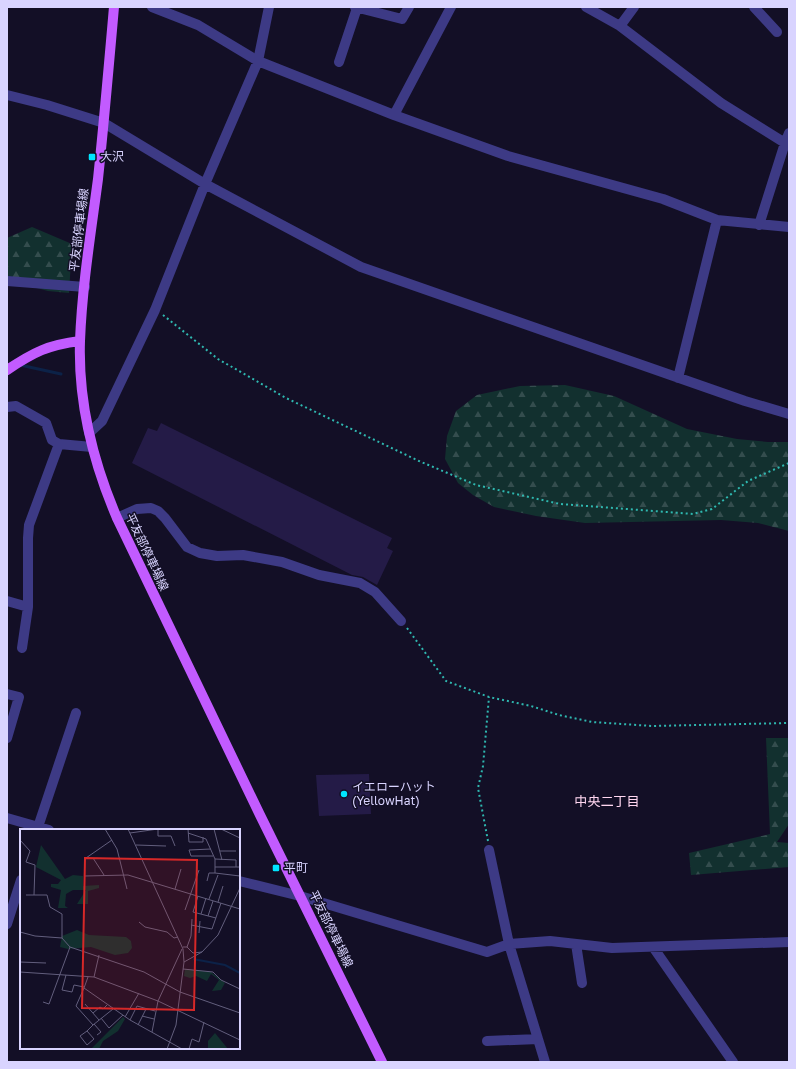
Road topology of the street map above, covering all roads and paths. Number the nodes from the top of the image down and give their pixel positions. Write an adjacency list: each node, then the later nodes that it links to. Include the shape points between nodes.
1 (114, 7): 16 (main road, 平友部停車場線)
2 (152, 7): 12 (street, via 198,25)
3 (269, 7): 12 (street)
4 (356, 7): 5 (street, via 402,19); 13 (street)
5 (409, 7)
6 (451, 7): 15 (street)
7 (586, 7): 10 (street)
8 (634, 7): 10 (street)
9 (754, 7): 11 (street)
10 (620, 26): 18 (street)
11 (777, 32)
12 (258, 61): 15 (street); 19 (street)
13 (339, 62)
14 (7, 95): 16 (street, via 48,105)
15 (394, 115): 20 (street, via 508,156 663,200)
16 (104, 124): 19 (street); 24 (main road, 平友部停車場線)
17 (789, 133): 18 (street)
18 (785, 149): 21 (street)
19 (205, 184): 25 (street); 28 (street, via 361,267)
20 (717, 220): 21 (street); 28 (street)
21 (759, 225): 22 (street)
22 (789, 227)
23 (7, 281): 24 (street)
24 (85, 287): 26 (main road, 平友部停車場線)
25 (155, 310): 31 (street, via 102,421); 34 (path, via 218,359 286,398 476,485 560,504 693,514 712,509 748,482)
26 (80, 341): 27 (main road, via 38,350); 31 (main road, 平友部停車場線, via 82,382)
27 (7, 370)
28 (678, 378): 30 (street)
29 (7, 407): 32 (street, via 16,406 46,423 52,440)
30 (789, 414)
31 (89, 433): 33 (main road, 平友部停車場線)
32 (60, 444): 33 (street); 37 (street, via 29,525)
33 (92, 447): 35 (main road, 平友部停車場線)
34 (789, 462)
35 (117, 518): 38 (street, via 137,509 151,508 158,511 187,547 200,553 217,556 243,555 282,562 319,575 360,583 375,592); 50 (main road, 平友部停車場線)
36 (7, 601): 37 (street)
37 (28, 607): 39 (street)
38 (401, 621): 41 (path, via 446,681)
39 (22, 648)
40 (7, 694): 44 (street, via 19,697)
41 (489, 697): 43 (path, via 592,722 652,726); 47 (path, via 484,766 478,788)
42 (76, 713): 46 (street)
43 (789, 723)
44 (7, 738)
45 (7, 818): 46 (street)
46 (38, 828)
47 (489, 850): 53 (street)
48 (240, 881): 50 (street)
49 (20, 883): 51 (street)
50 (300, 896): 53 (street, via 487,952); 59 (main road, 平友部停車場線)
51 (7, 924)
52 (789, 942): 55 (street)
53 (509, 944): 54 (street); 57 (street)
54 (576, 944): 55 (street, via 612,948); 56 (street)
55 (653, 947): 61 (street)
56 (582, 983)
57 (538, 1039): 58 (street); 60 (street)
58 (487, 1041)
59 (382, 1062)
60 (545, 1062)
61 (733, 1062)

